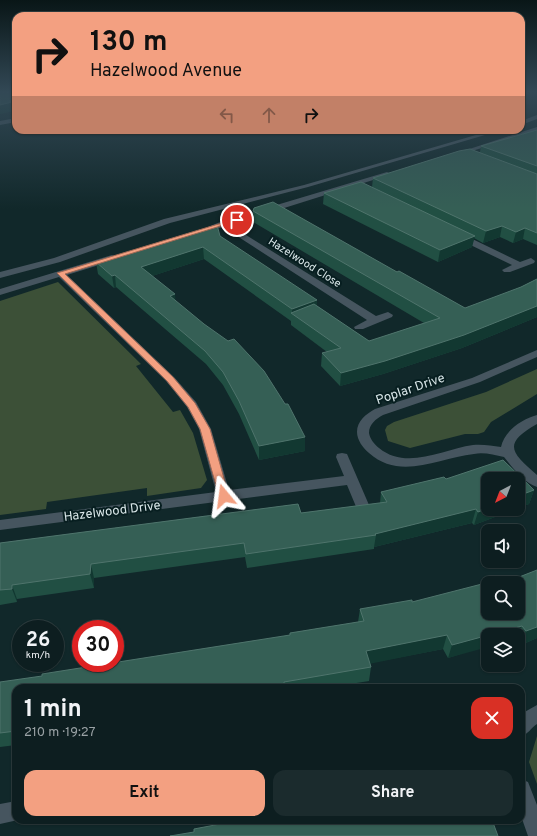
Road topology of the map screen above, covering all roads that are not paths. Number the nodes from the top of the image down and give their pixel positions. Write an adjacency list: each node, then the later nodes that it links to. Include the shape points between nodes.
1 (485, 134): 17 (lane, via 306,186 167,221 57,260)
2 (520, 134): 3 (street)
3 (461, 152): 4 (street); 5 (street)
4 (447, 156)
5 (475, 158)
6 (396, 172): 7 (street)
7 (353, 184): 8 (street); 9 (street)
8 (366, 191)
9 (223, 224): 11 (street); 20 (street, Hazelwood Close)
10 (450, 232): 14 (street)
11 (193, 233)
12 (120, 256): 16 (street)
13 (531, 261): 14 (street)
14 (519, 265): 15 (street)
15 (507, 270)
16 (60, 273): 18 (street); 28 (street, via 170,379 192,405 205,429)
17 (0, 275)
18 (0, 292)
19 (388, 315): 20 (street)
20 (375, 320): 21 (street)
21 (359, 327)
22 (537, 353): 24 (street, Poplar Drive, via 476,380 379,412 368,419 363,428 365,440 373,450 384,457 403,463 425,462 474,449)
23 (537, 418): 24 (street, via 509,440 506,447)
24 (508, 453): 27 (street)
25 (342, 457): 26 (street)
26 (352, 480): 28 (street, Hazelwood Drive); 29 (street)
27 (537, 482)
28 (224, 496): 30 (street, Hazelwood Drive)
29 (362, 505)
30 (0, 525)
31 (537, 714): 32 (street)
32 (525, 722)
33 (525, 800): 36 (street)
34 (12, 812): 35 (street)
35 (0, 814)
36 (537, 832)

